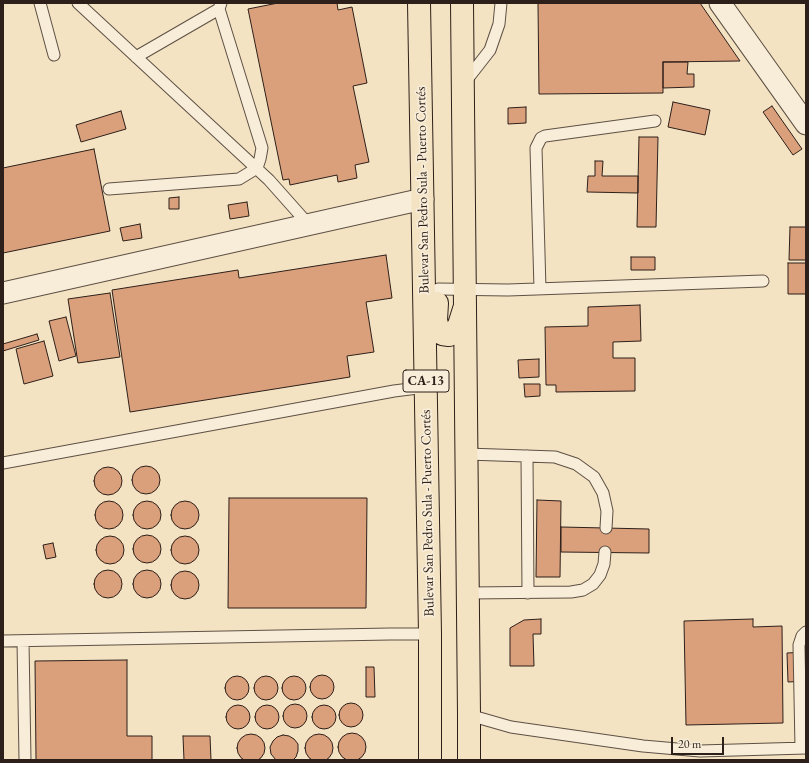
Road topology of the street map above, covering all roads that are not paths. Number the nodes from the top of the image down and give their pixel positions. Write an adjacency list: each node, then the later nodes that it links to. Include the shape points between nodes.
1 (40, 3): 8 (lane)
2 (78, 3): 9 (lane)
3 (419, 3): 15 (highway, Bulevar San Pedro Sula - Puerto Cortés / CA-13)
4 (462, 3): 10 (highway, CA-13)
5 (501, 3): 10 (lane, via 499,24 490,50)
6 (720, 3): 12 (street)
7 (220, 6): 9 (lane); 13 (lane, via 262,148)
8 (54, 55)
9 (136, 57): 13 (lane)
10 (464, 83): 21 (highway, CA-13)
11 (655, 121): 18 (lane, via 541,138 536,148)
12 (806, 124)
13 (257, 168): 14 (lane, via 239,179); 16 (lane)
14 (109, 189)
15 (423, 199): 16 (street); 19 (highway, via 431,206 437,219); 22 (highway, Bulevar San Pedro Sula - Puerto Cortés / CA-13)
16 (309, 225): 20 (street)
17 (763, 281): 18 (lane)
18 (540, 288): 21 (lane)
19 (438, 289): 21 (lane); 21 (highway, via 436,320 442,334 449,335 459,326)
20 (3, 293)
21 (465, 298): 23 (highway, CA-13)
22 (426, 380): 23 (highway, via 430,354 440,345 446,346 453,357 453,434 456,446); 25 (lane, via 394,391); 31 (highway, Bulevar San Pedro Sula - Puerto Cortés / CA-13)
23 (466, 454): 24 (lane); 28 (highway, CA-13)
24 (527, 456): 26 (lane, via 555,457 576,464 594,477 603,493 607,511); 29 (lane)
25 (3, 463)
26 (606, 528)
27 (605, 552): 29 (lane, via 600,575 593,584 583,590)
28 (468, 593): 29 (lane); 34 (highway, CA-13)
29 (528, 593)
30 (806, 632): 35 (lane, via 799,645)
31 (430, 634): 33 (lane); 37 (highway, Bulevar San Pedro Sula - Puerto Cortés / CA-13)
32 (3, 641): 33 (lane)
33 (23, 641): 36 (lane)
34 (470, 715): 35 (lane, via 510,727 643,746 700,751); 38 (highway, CA-13)
35 (803, 748)
36 (25, 760)
37 (430, 760)
38 (469, 760)

